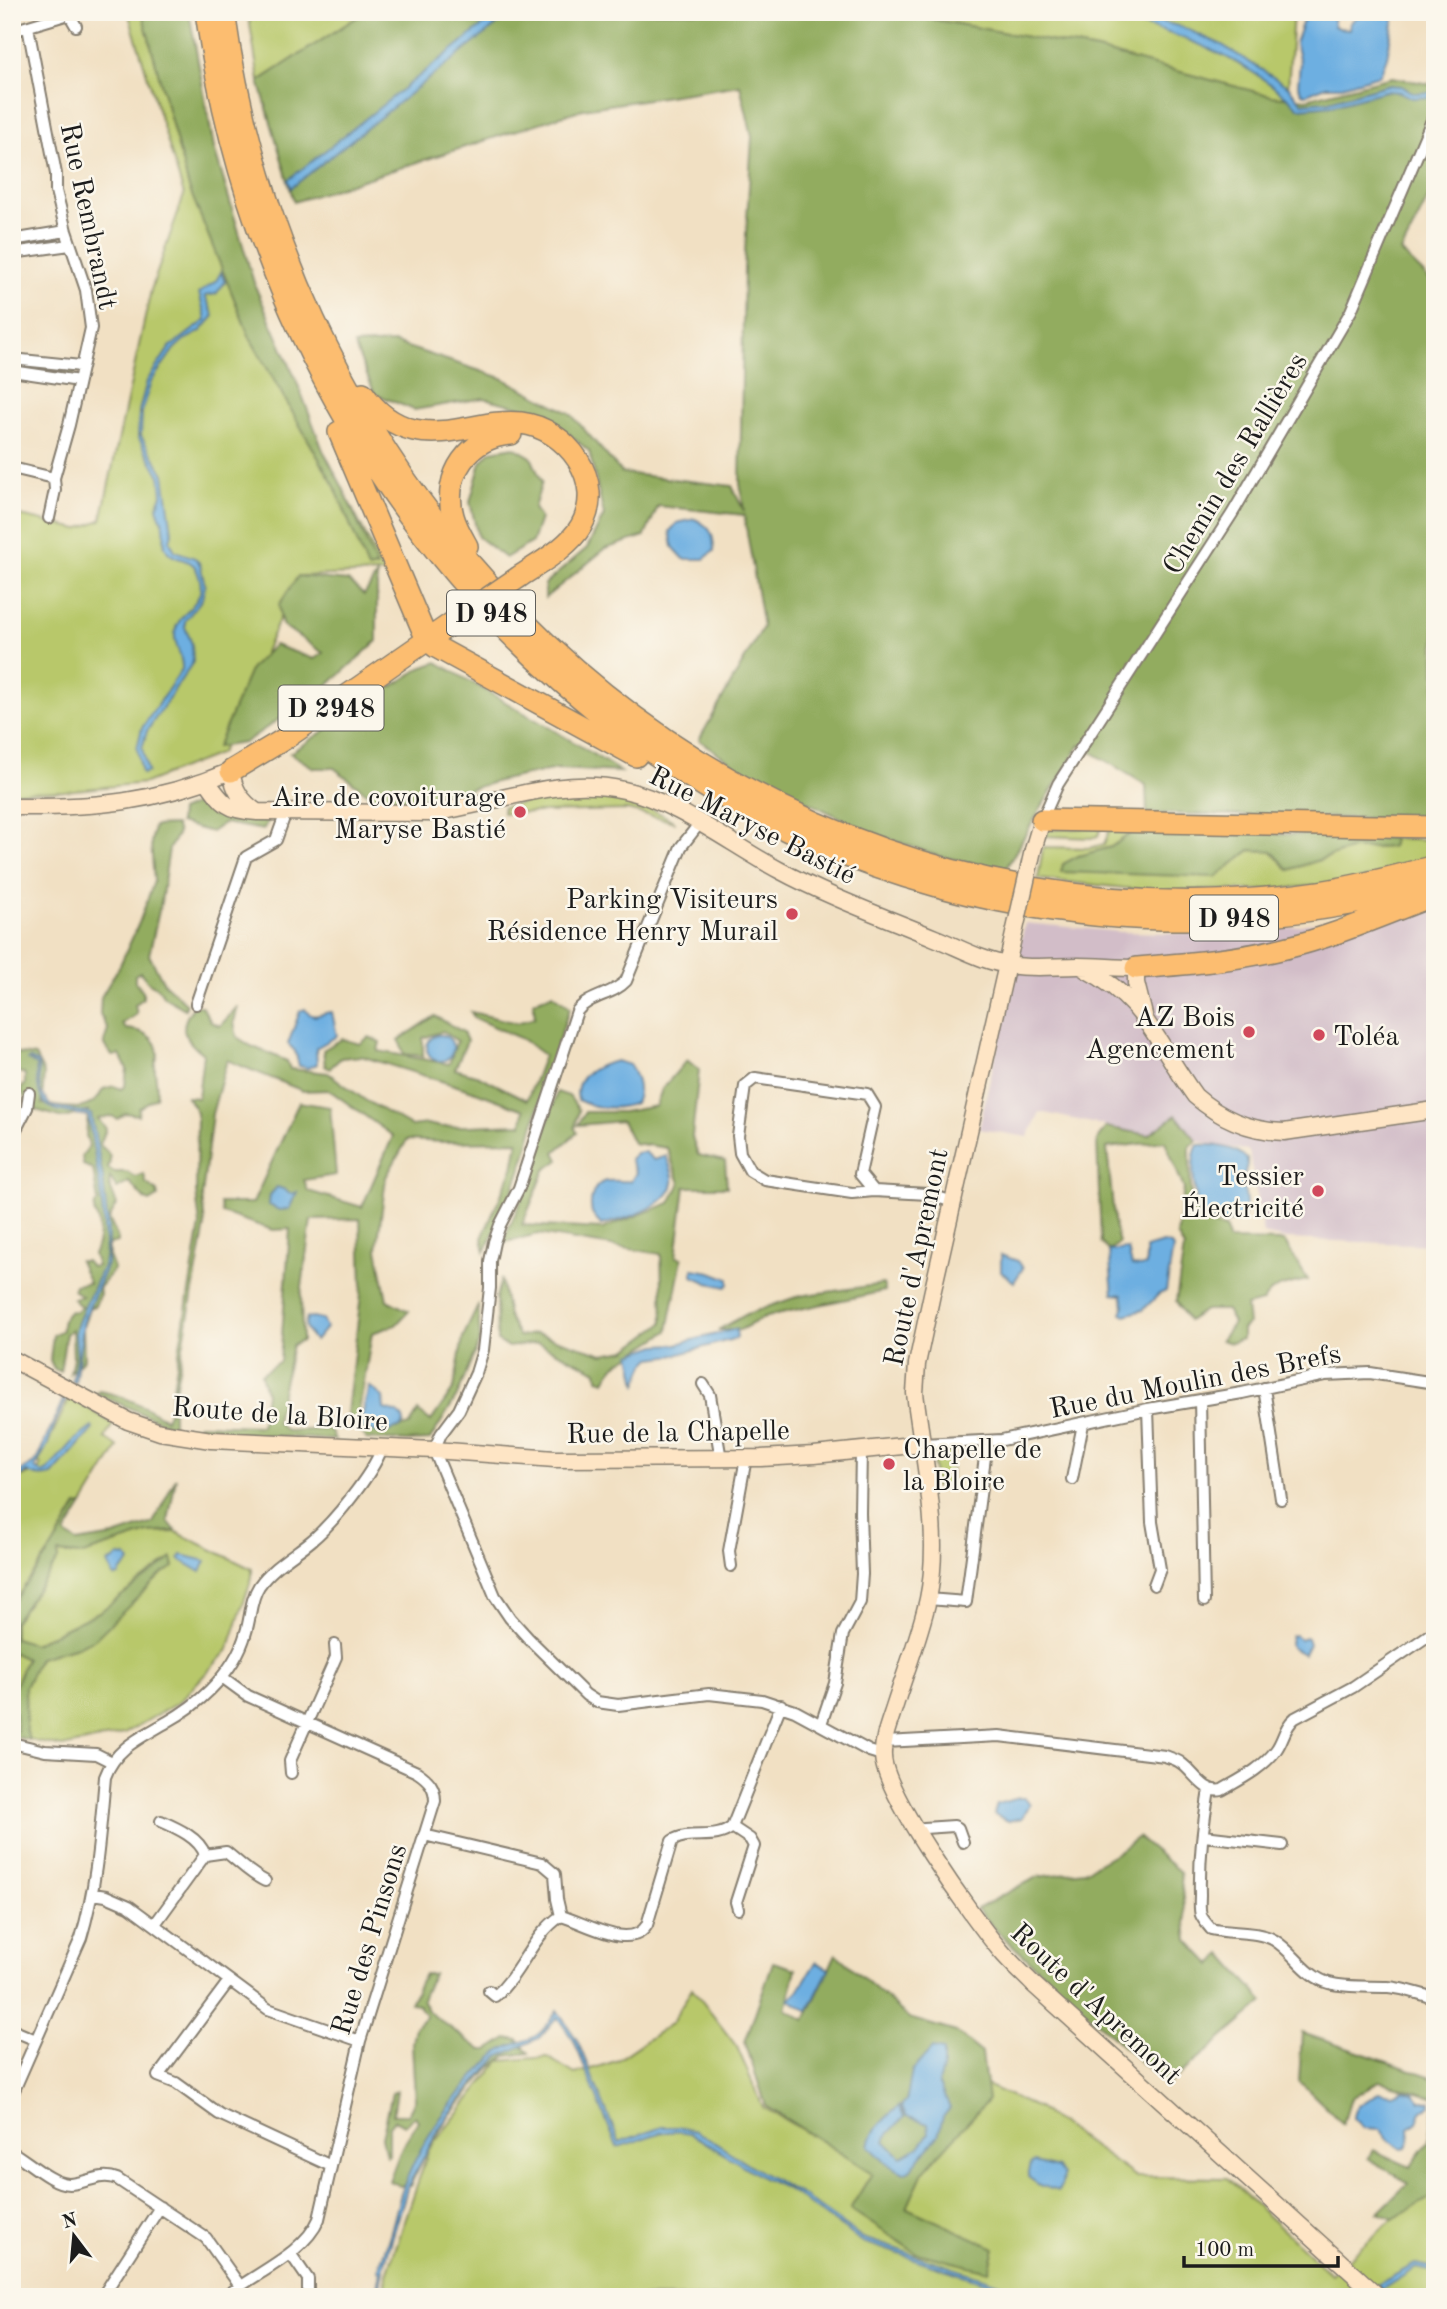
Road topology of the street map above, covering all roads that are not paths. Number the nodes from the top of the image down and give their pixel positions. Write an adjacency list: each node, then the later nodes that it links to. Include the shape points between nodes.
1 (206, 12): 14 (highway, D 948, via 242,180 271,267)
2 (224, 12): 11 (highway, D 948, via 253,154 284,249)
3 (76, 26): 4 (street, via 69,15)
4 (28, 27): 5 (street); 7 (street, Rue Rembrandt)
5 (12, 31)
6 (1435, 113): 28 (street, Chemin des Rallières, via 1351,311 1233,514 1058,784)
7 (66, 231): 8 (street); 9 (street, Rue Rembrandt)
8 (12, 240)
9 (70, 245): 10 (street); 15 (street, Rue Rembrandt, via 91,314)
10 (12, 253)
11 (314, 319): 19 (highway, via 371,404 396,424 430,432 517,422 544,429 569,447 586,477 588,504 583,524); 20 (highway, D 948, via 394,463)
12 (12, 359): 15 (street)
13 (12, 371): 15 (street)
14 (319, 371): 21 (highway, via 333,418); 24 (highway, D 948, via 396,498 492,614 600,715)
15 (80, 373): 17 (street, Rue Rembrandt)
16 (12, 468): 17 (street)
17 (54, 478): 18 (street, Rue Rembrandt)
18 (49, 518)
19 (558, 549): 20 (highway, via 572,527 579,494 576,477 559,451 542,440 515,433 487,438 470,449 453,479 453,516); 21 (highway, bridge)
20 (506, 603): 31 (highway, D 948, via 597,689 691,757 782,808 926,864 1059,892 1179,901 1331,890)
21 (427, 640): 22 (highway, D 2948); 24 (highway, via 635,756)
22 (231, 771): 23 (street, D 2948); 26 (street, via 238,796)
23 (207, 781): 25 (street, D 2948, via 125,803); 26 (street, Rue Maryse Bastié, via 232,810)
24 (723, 798): 32 (highway, D 948, via 871,866 1031,907 1119,918 1226,918 1322,910)
25 (12, 807)
26 (257, 812): 27 (street, Rue Maryse Bastié)
27 (286, 812): 29 (street, Rue Maryse Bastié, via 431,813 547,788 591,786 643,795); 37 (street, via 276,840 246,857)
28 (1042, 820): 30 (highway); 34 (street, Route d'Apremont, bridge)
29 (699, 824): 34 (street, Rue Maryse Bastié, via 805,883); 54 (street, via 681,847 626,981 577,1011 519,1188 494,1242 483,1350 476,1373)
30 (1435, 827)
31 (1435, 866)
32 (1435, 885)
33 (1435, 895): 36 (highway, via 1287,948)
34 (1007, 965): 35 (street); 43 (street, Route d'Apremont)
35 (1080, 966): 36 (street); 38 (street, via 1117,988)
36 (1136, 968): 38 (street)
37 (196, 1004)
38 (1144, 1015): 40 (street, via 1195,1096 1248,1127 1284,1132)
39 (29, 1093): 41 (street, via 27,1108)
40 (1435, 1110)
41 (12, 1137)
42 (874, 1191): 42 (street, via 860,1174 875,1107 867,1094 755,1078 745,1086 738,1136 740,1153 750,1171 765,1180 852,1193); 43 (street, via 928,1194)
43 (953, 1202): 52 (street, Route d'Apremont, via 915,1377)
44 (12, 1359): 53 (street, Route de la Bloire, via 111,1413 160,1432 243,1443)
45 (1435, 1383): 47 (street, Rue du Moulin des Brefs, via 1390,1374 1348,1373)
46 (703, 1384): 57 (street, via 710,1395)
47 (1264, 1388): 48 (street, Rue du Moulin des Brefs); 59 (street)
48 (1200, 1399): 49 (street, Rue du Moulin des Brefs); 63 (street)
49 (1147, 1409): 50 (street, Rue du Moulin des Brefs); 61 (street, via 1152,1522 1160,1569)
50 (1083, 1424): 51 (street, Rue du Moulin des Brefs); 58 (street)
51 (987, 1442): 52 (street, Rue du Moulin des Brefs); 62 (street, via 966,1602)
52 (922, 1444): 55 (street, Rue de la Chapelle); 62 (street, Route d'Apremont, via 933,1537)
53 (382, 1448): 54 (street, Route de la Bloire); 66 (street, via 361,1483 323,1529 258,1588 240,1650)
54 (434, 1450): 57 (street, Rue de la Chapelle, via 555,1459); 67 (street, via 495,1596 516,1625 586,1695 607,1705 709,1694)
55 (862, 1450): 56 (street, Rue de la Chapelle); 69 (street, via 860,1602 843,1634 835,1683)
56 (746, 1458): 57 (street, Rue de la Chapelle); 60 (street, via 729,1551)
57 (721, 1459)
58 (1072, 1479)
59 (1281, 1499)
60 (731, 1566)
61 (1154, 1585)
62 (928, 1599): 71 (street, Route d'Apremont)
63 (1205, 1601)
64 (1435, 1631): 74 (street, via 1353,1687 1295,1718 1274,1753 1253,1772 1222,1790)
65 (335, 1646): 68 (street, via 336,1657)
66 (222, 1677): 68 (street, Rue des Pinsons, via 248,1696); 72 (street, via 199,1701 127,1745)
67 (781, 1705): 69 (street); 76 (street)
68 (307, 1723): 73 (street, via 290,1761); 78 (street, Rue des Pinsons, via 426,1778 435,1801)
69 (821, 1724): 71 (street, via 869,1751)
70 (12, 1743): 72 (street, via 44,1751 96,1754)
71 (884, 1749): 74 (street, via 999,1736 1165,1756 1179,1761); 77 (street, Route d'Apremont, via 892,1786)
72 (112, 1762): 84 (street, via 105,1777)
73 (291, 1773)
74 (1209, 1790): 79 (street)
75 (162, 1821): 82 (street, via 202,1846)
76 (732, 1827): 85 (street, via 754,1846 736,1902); 86 (street, via 722,1833 672,1840 647,1925 639,1935 620,1937)
77 (917, 1830): 80 (street, via 954,1826); 103 (street, Route d'Apremont, via 1002,1953)
78 (424, 1835): 86 (street, via 542,1863 555,1874); 93 (street, Rue des Pinsons)
79 (1204, 1836): 81 (street); 90 (street, via 1200,1914 1211,1929 1273,1940 1319,1980 1341,1986 1404,1989)
80 (962, 1842)
81 (1282, 1844)
82 (205, 1856): 83 (street, via 226,1852); 87 (street)
83 (265, 1881)
84 (93, 1894): 87 (street, via 118,1900); 92 (street, via 81,1938)
85 (738, 1909)
86 (561, 1916): 89 (street, via 536,1938 509,1984 495,1996)
87 (155, 1924): 88 (street)
88 (229, 1980): 93 (street, via 268,2009); 96 (street, via 158,2076 176,2083 219,2114)
89 (489, 1991)
90 (1435, 1998)
91 (12, 2030): 92 (street)
92 (36, 2040): 94 (street)
93 (360, 2041): 96 (street, Rue des Pinsons)
94 (12, 2095)
95 (12, 2152): 97 (street, via 61,2183 110,2176)
96 (331, 2166): 98 (street, Rue des Pinsons, via 315,2229)
97 (160, 2207): 99 (street, via 206,2238); 101 (street)
98 (289, 2253): 99 (street, Rue des Pinsons); 100 (street, via 308,2279)
99 (240, 2286): 102 (street, Rue des Pinsons)
100 (308, 2290)
101 (102, 2297)
102 (225, 2297)
103 (1379, 2297)

